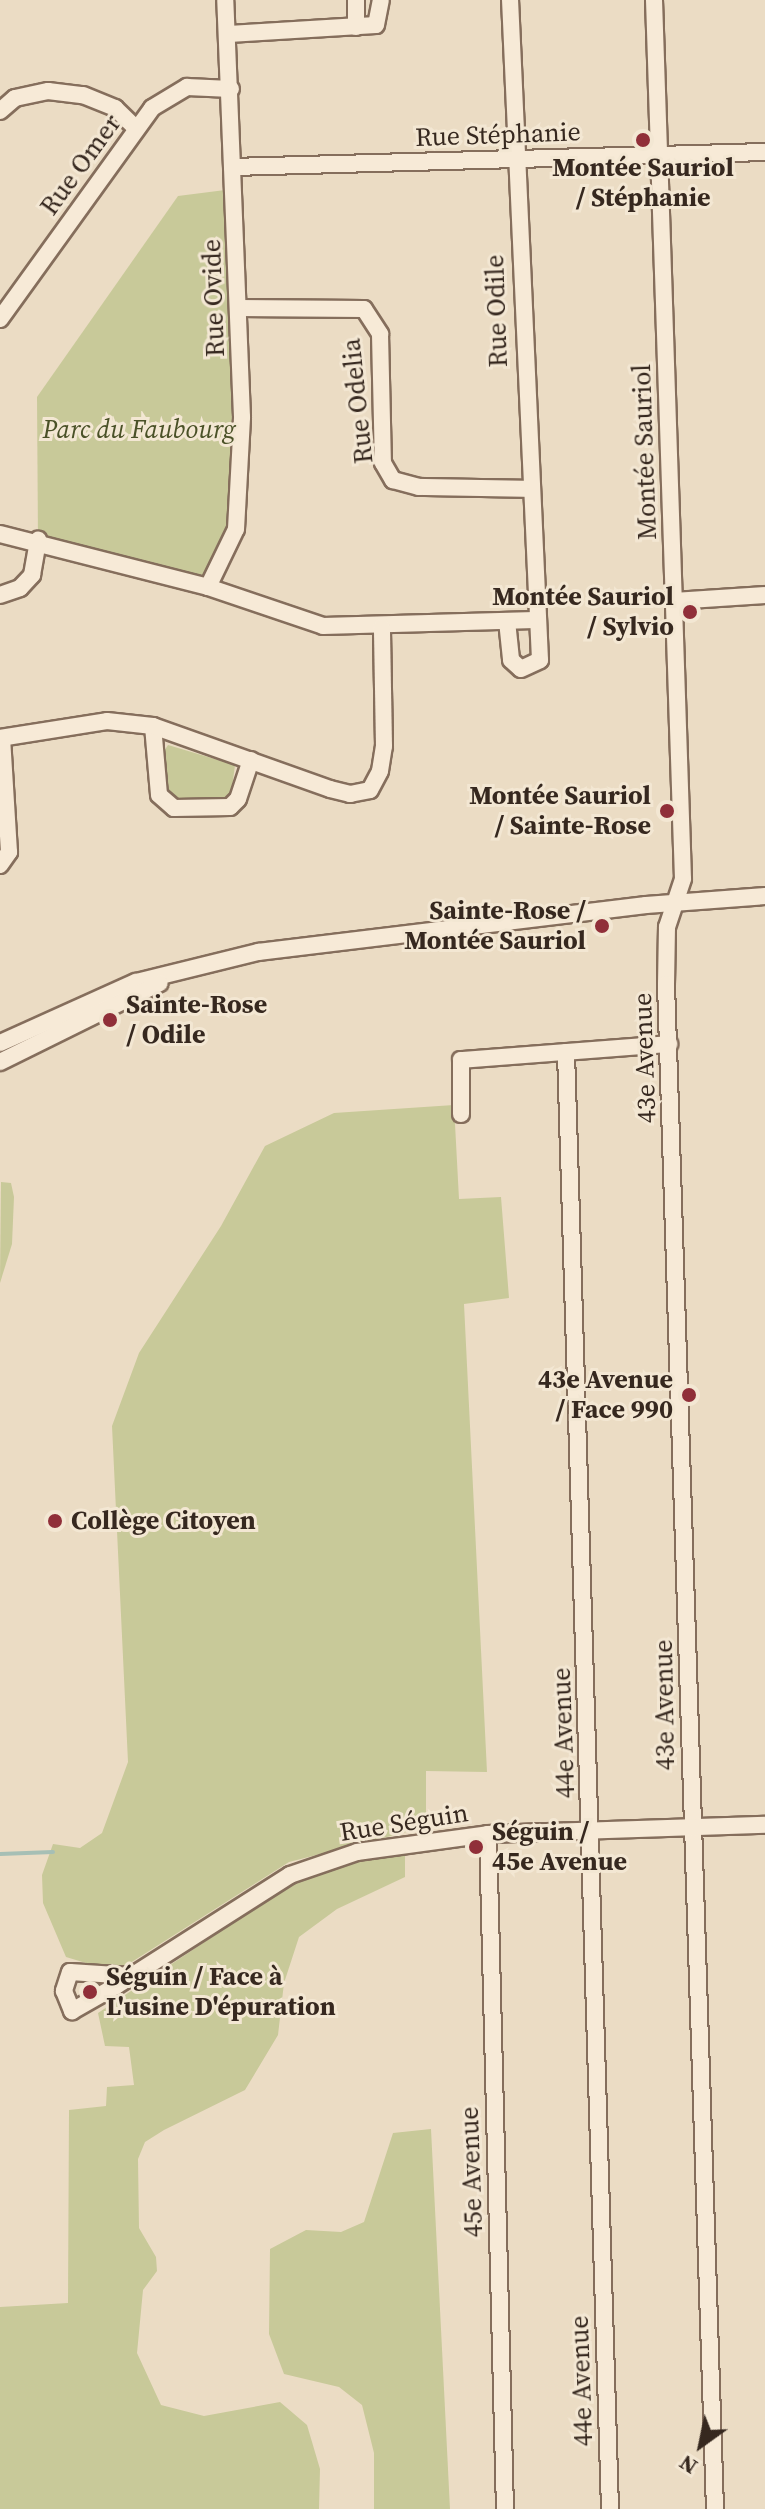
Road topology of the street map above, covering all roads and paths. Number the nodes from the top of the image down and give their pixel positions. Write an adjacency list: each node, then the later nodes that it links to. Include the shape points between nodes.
1 (225, 0): 7 (street, Rue Ovide)
2 (356, 0): 6 (street)
3 (381, 0): 6 (street, via 376,25)
4 (510, 0): 13 (street, Rue Odile)
5 (654, 0): 12 (street, Montée Sauriol)
6 (356, 27): 7 (street)
7 (229, 34): 8 (street, Rue Ovide)
8 (231, 89): 10 (street, Rue Omer, via 187,87 152,108); 14 (street, Rue Ovide)
9 (0, 111): 10 (street, via 15,98 48,91 83,95 115,108)
10 (136, 128): 16 (street, Rue Omer)
11 (765, 152): 12 (street, Rue Stéphanie)
12 (659, 155): 13 (street, Rue Stéphanie); 23 (street, Montée Sauriol)
13 (515, 159): 14 (street, Rue Stéphanie); 17 (street, Rue Odile)
14 (232, 167): 15 (street, Rue Ovide)
15 (238, 308): 17 (street, Rue Odelia, via 364,309 380,334 383,463 393,480 419,487); 20 (street, Rue Ovide, via 239,512)
16 (0, 319)
17 (529, 489): 24 (street, Rue Odile)
18 (0, 534): 19 (street)
19 (38, 540): 20 (street); 21 (street, via 32,575 20,588)
20 (208, 587): 26 (street, via 323,626)
21 (0, 595)
22 (765, 595): 23 (street)
23 (674, 601): 32 (street, Montée Sauriol, via 683,879)
24 (535, 620): 25 (street); 25 (street, Rue Odile, via 540,660 521,669 511,660)
25 (507, 621): 26 (street)
26 (382, 627): 29 (street, via 384,746 370,790 350,794 330,789)
27 (153, 726): 28 (street, via 107,721); 29 (street); 29 (street, via 159,795 174,808 230,807 238,799)
28 (1, 738): 30 (street, via 9,852)
29 (251, 760)
30 (0, 865)
31 (765, 896): 32 (street)
32 (676, 902): 33 (street, via 295,945); 35 (street, 43e Avenue, via 667,927)
33 (182, 972): 34 (street, via 118,989); 37 (street)
34 (0, 1043)
35 (669, 1044): 36 (street); 40 (street, 43e Avenue)
36 (566, 1052): 38 (street, via 461,1060); 41 (street, 44e Avenue)
37 (0, 1062)
38 (461, 1114)
39 (765, 1825): 40 (street, Rue Séguin)
40 (692, 1827): 41 (street, Rue Séguin); 46 (street, 43e Avenue)
41 (591, 1831): 42 (street, Rue Séguin); 45 (street, 44e Avenue)
42 (488, 1834): 43 (street, Rue Séguin, via 394,1845 290,1875); 44 (street, 45e Avenue)
43 (131, 1976): 43 (street, Rue Séguin, via 72,2011 64,1991 70,1972)
44 (505, 2509)
45 (610, 2509)
46 (715, 2509)

